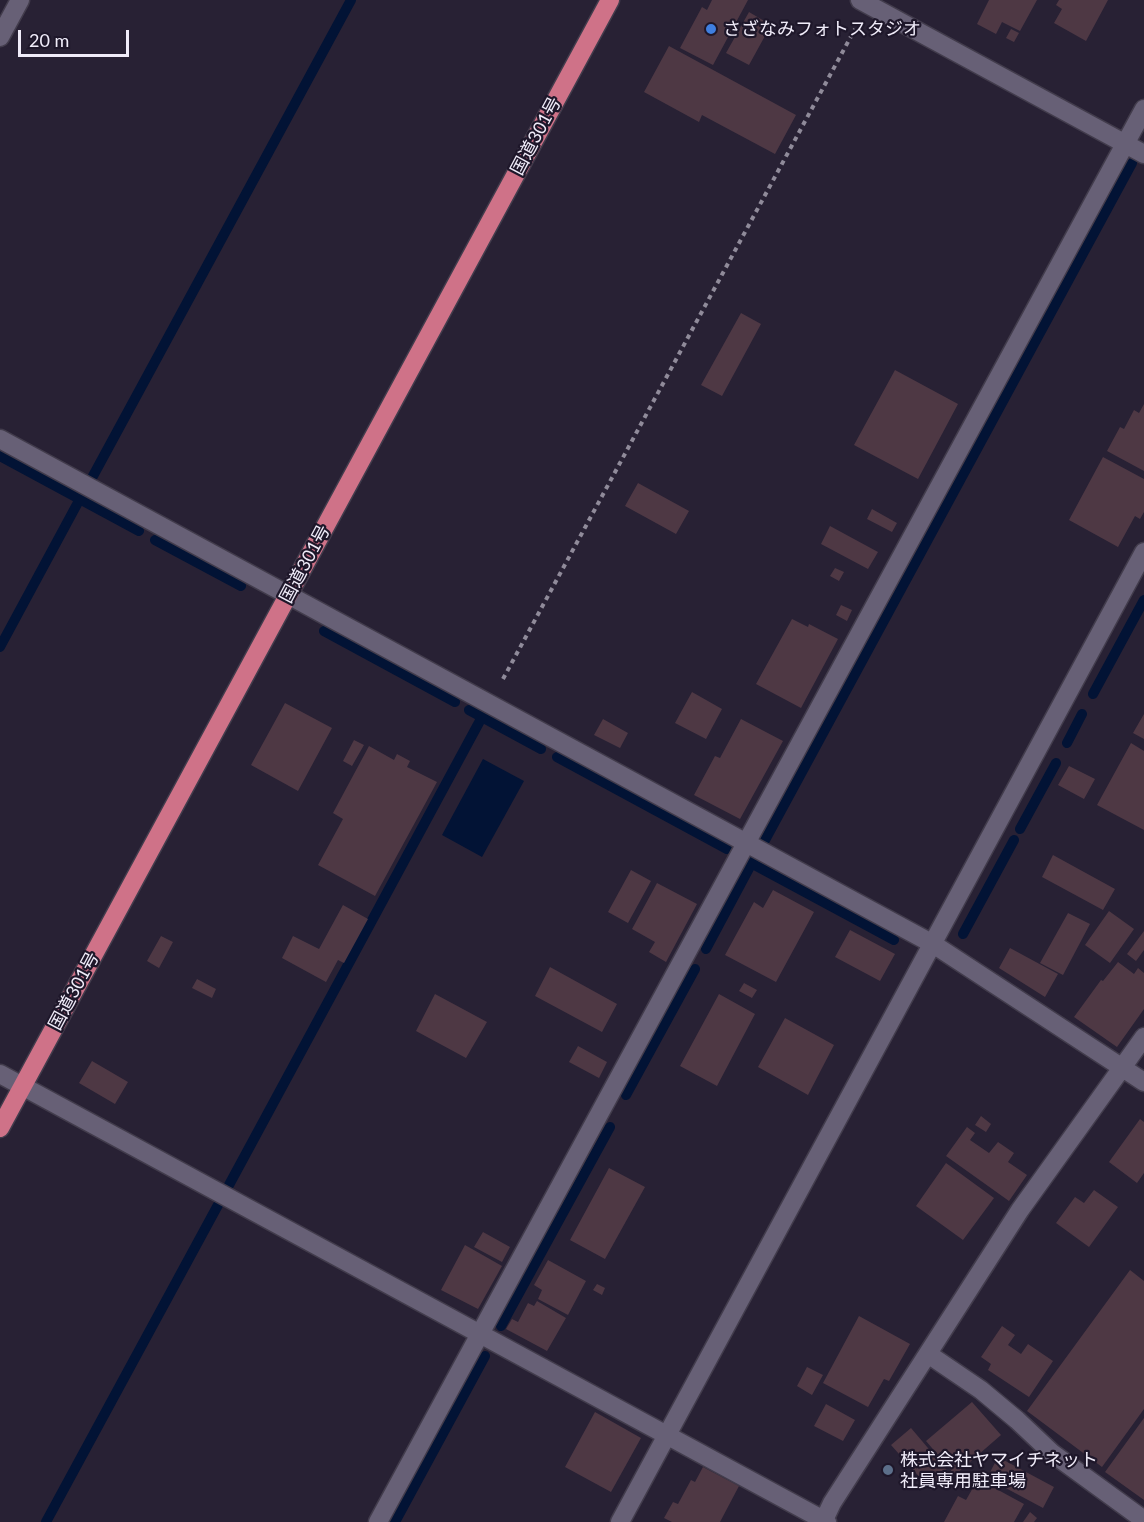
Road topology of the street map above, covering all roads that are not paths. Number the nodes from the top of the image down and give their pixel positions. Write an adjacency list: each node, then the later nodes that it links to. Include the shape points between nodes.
1 (20, 0): 4 (street)
2 (610, 0): 10 (highway, 国道301号)
3 (864, 2): 6 (street)
4 (0, 37)
5 (1144, 109): 6 (street)
6 (1125, 144): 7 (street); 11 (street)
7 (1144, 154)
8 (0, 439): 10 (street)
9 (1144, 552): 12 (street)
10 (289, 595): 11 (street); 17 (highway, 国道301号)
11 (746, 843): 12 (street); 19 (street)
12 (933, 944): 14 (street); 21 (street)
13 (1144, 1037): 14 (street)
14 (1123, 1067): 16 (street); 20 (street, via 1020,1210)
15 (0, 1074): 17 (street)
16 (1144, 1082)
17 (23, 1086): 18 (highway, 国道301号); 19 (street)
18 (0, 1128)
19 (480, 1334): 21 (street); 24 (street)
20 (928, 1354): 22 (street, via 832,1503); 23 (street, via 981,1390 1052,1453)
21 (667, 1435): 22 (street); 25 (street)
22 (825, 1521)
23 (1144, 1521)
24 (378, 1522)
25 (620, 1522)

